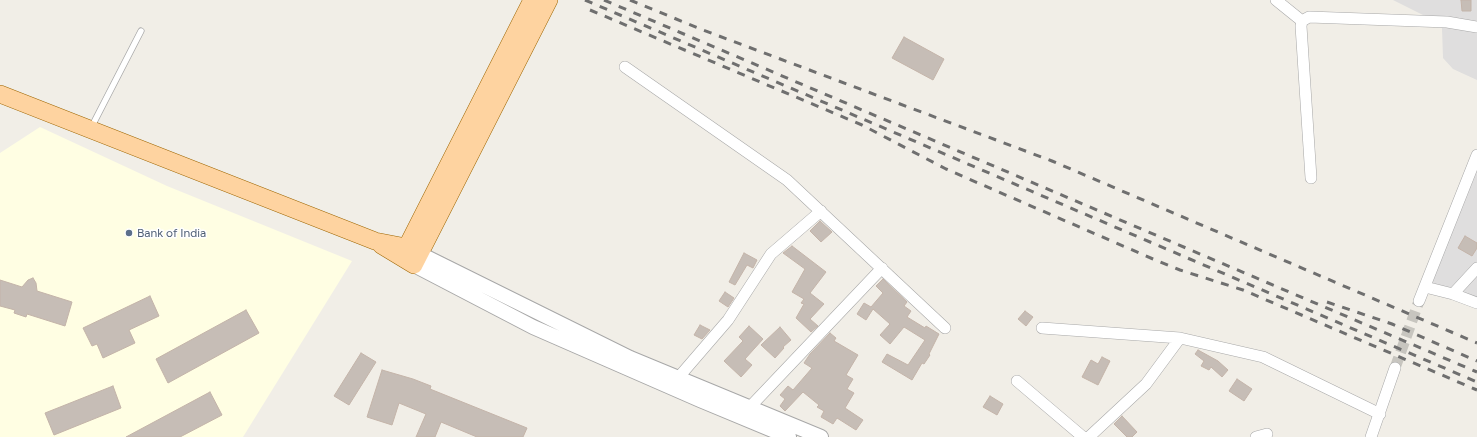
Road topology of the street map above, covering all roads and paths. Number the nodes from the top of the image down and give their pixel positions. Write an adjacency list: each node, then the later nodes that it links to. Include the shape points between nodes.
1 (532, 0): 5 (main road)
2 (549, 0): 5 (main road)
3 (1276, 0): 4 (street)
4 (1302, 21): 6 (street, via 1309,17 1440,21); 12 (street, via 1300,26)
5 (526, 28): 14 (main road)
6 (1477, 28)
7 (141, 31): 10 (lane)
8 (625, 67): 13 (street, via 781,176)
9 (0, 94): 10 (main road)
10 (90, 130): 14 (main road)
11 (1477, 155): 17 (street)
12 (1311, 178)
13 (820, 211): 15 (street); 25 (street, via 771,254 728,320)
14 (410, 256): 25 (street); 29 (street, via 533,327)
15 (882, 268): 21 (street); 27 (street)
16 (1477, 268): 18 (street)
17 (1425, 287): 18 (street); 19 (street)
18 (1454, 294): 20 (street)
19 (1419, 301)
20 (1477, 303)
21 (945, 328)
22 (1042, 328): 23 (street)
23 (1180, 338): 28 (street, via 1268,359); 32 (street, via 1146,384)
24 (1396, 368): 28 (street)
25 (678, 378): 27 (street)
26 (1017, 381): 31 (street)
27 (749, 408): 30 (street)
28 (1380, 414): 33 (street)
29 (789, 437)
30 (821, 437)
31 (1083, 437)
32 (1089, 437)
33 (1371, 437)

